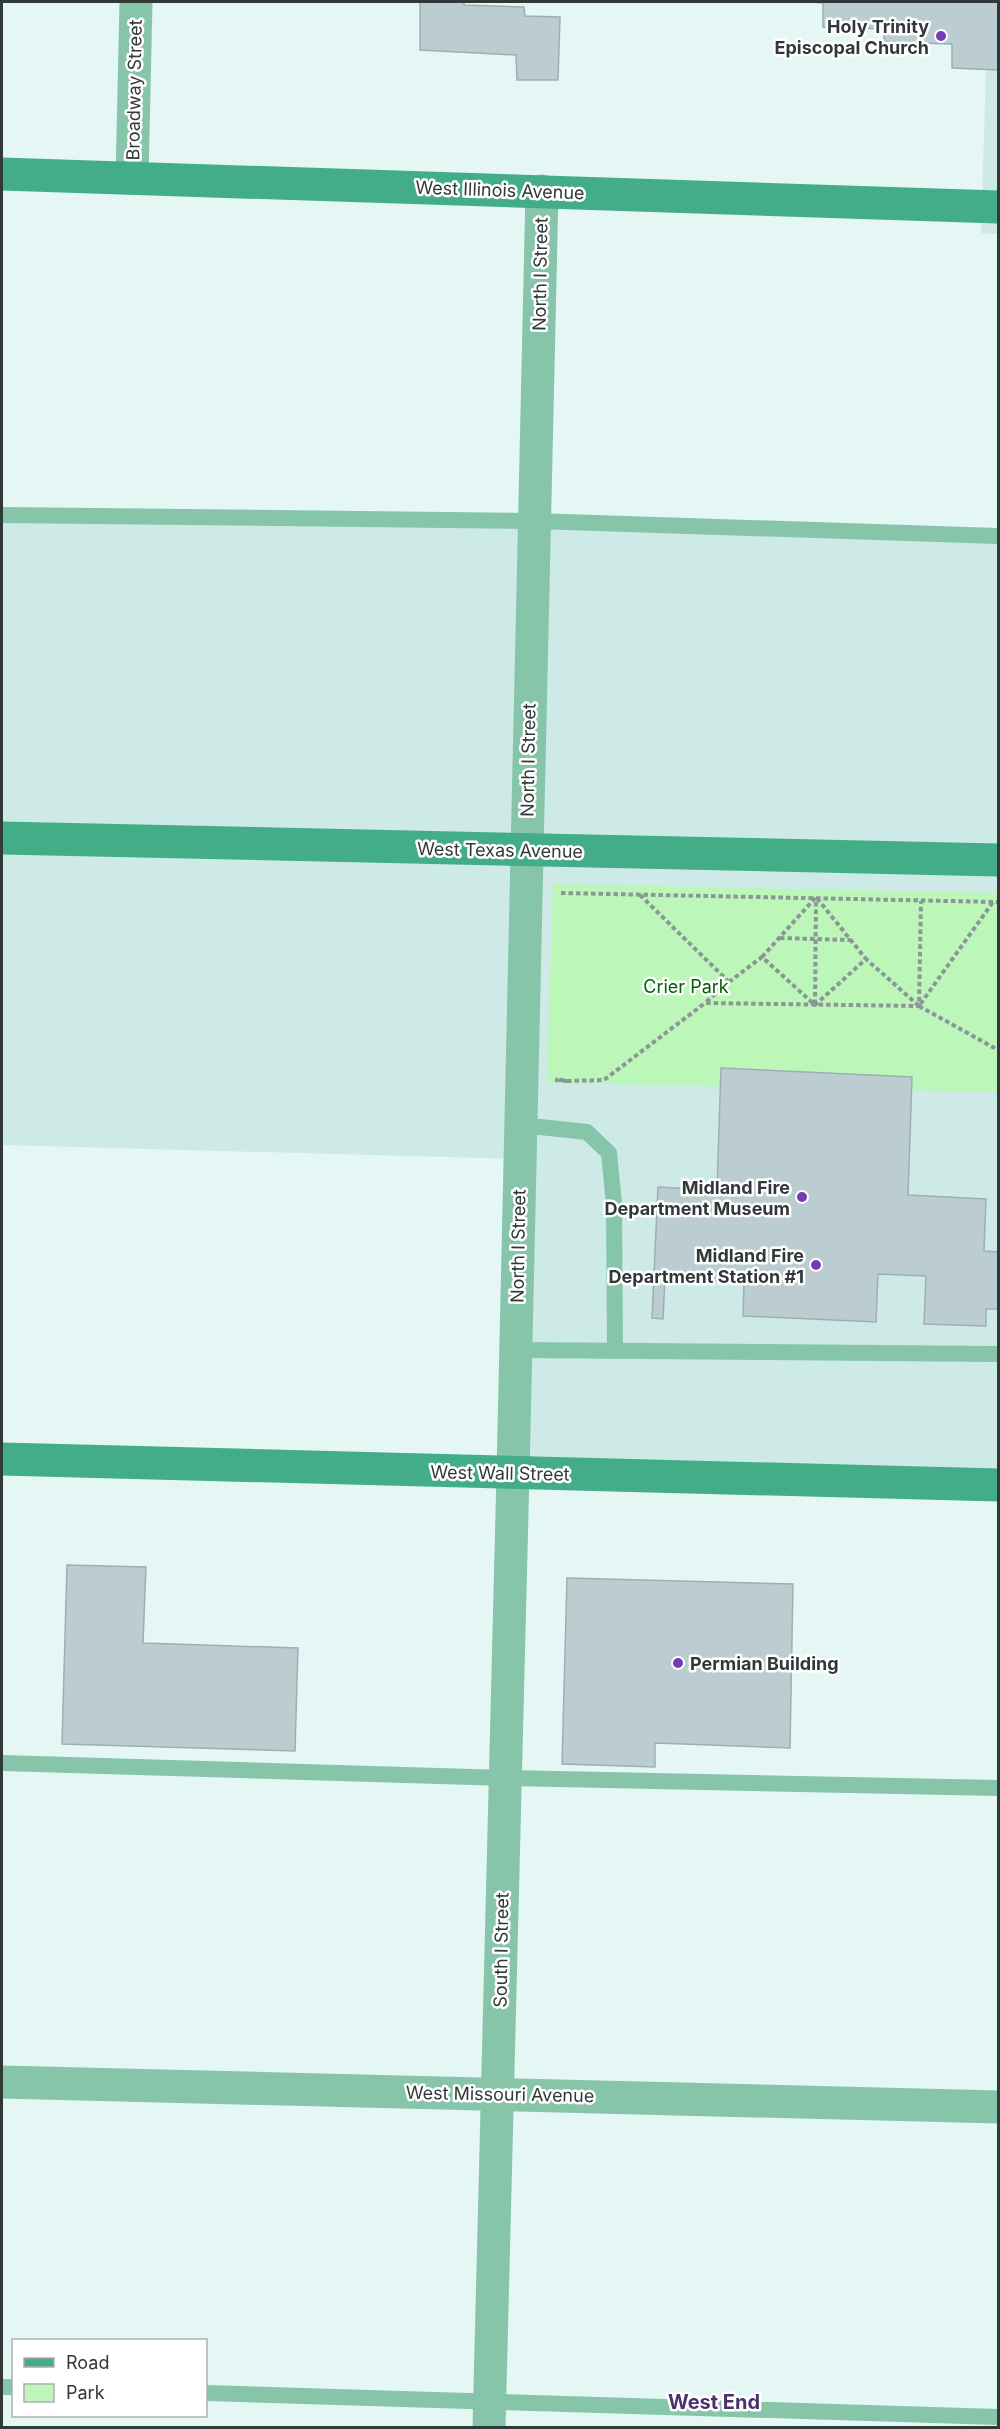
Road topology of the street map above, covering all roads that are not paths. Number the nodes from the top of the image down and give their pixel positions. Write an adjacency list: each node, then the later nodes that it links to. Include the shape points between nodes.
1 (136, 2): 3 (street, Broadway Street)
2 (2, 174): 3 (main road, West Illinois Avenue)
3 (132, 178): 4 (main road, West Illinois Avenue)
4 (542, 191): 5 (main road, West Illinois Avenue); 7 (street, North I Street)
5 (999, 207)
6 (2, 515): 7 (lane)
7 (534, 521): 8 (lane); 10 (street, North I Street)
8 (999, 536)
9 (2, 837): 10 (main road, West Texas Avenue)
10 (526, 850): 11 (main road, West Texas Avenue); 12 (street, North I Street, via 537,1078)
11 (999, 860)
12 (521, 1125): 13 (street, North I Street); 14 (lane, via 587,1132 609,1154 614,1204)
13 (516, 1350): 14 (lane); 17 (street, North I Street)
14 (615, 1351): 15 (lane)
15 (999, 1354)
16 (2, 1460): 17 (main road, West Wall Street)
17 (513, 1473): 18 (main road, West Wall Street); 20 (street, South I Street)
18 (999, 1485)
19 (2, 1763): 20 (lane)
20 (506, 1778): 21 (lane); 23 (street, South I Street)
21 (999, 1788)
22 (2, 2082): 23 (street, West Missouri Avenue)
23 (497, 2093): 24 (street, West Missouri Avenue); 26 (street, South I Street)
24 (999, 2107)
25 (207, 2393): 26 (lane)
26 (489, 2414): 27 (lane)
27 (999, 2417)

